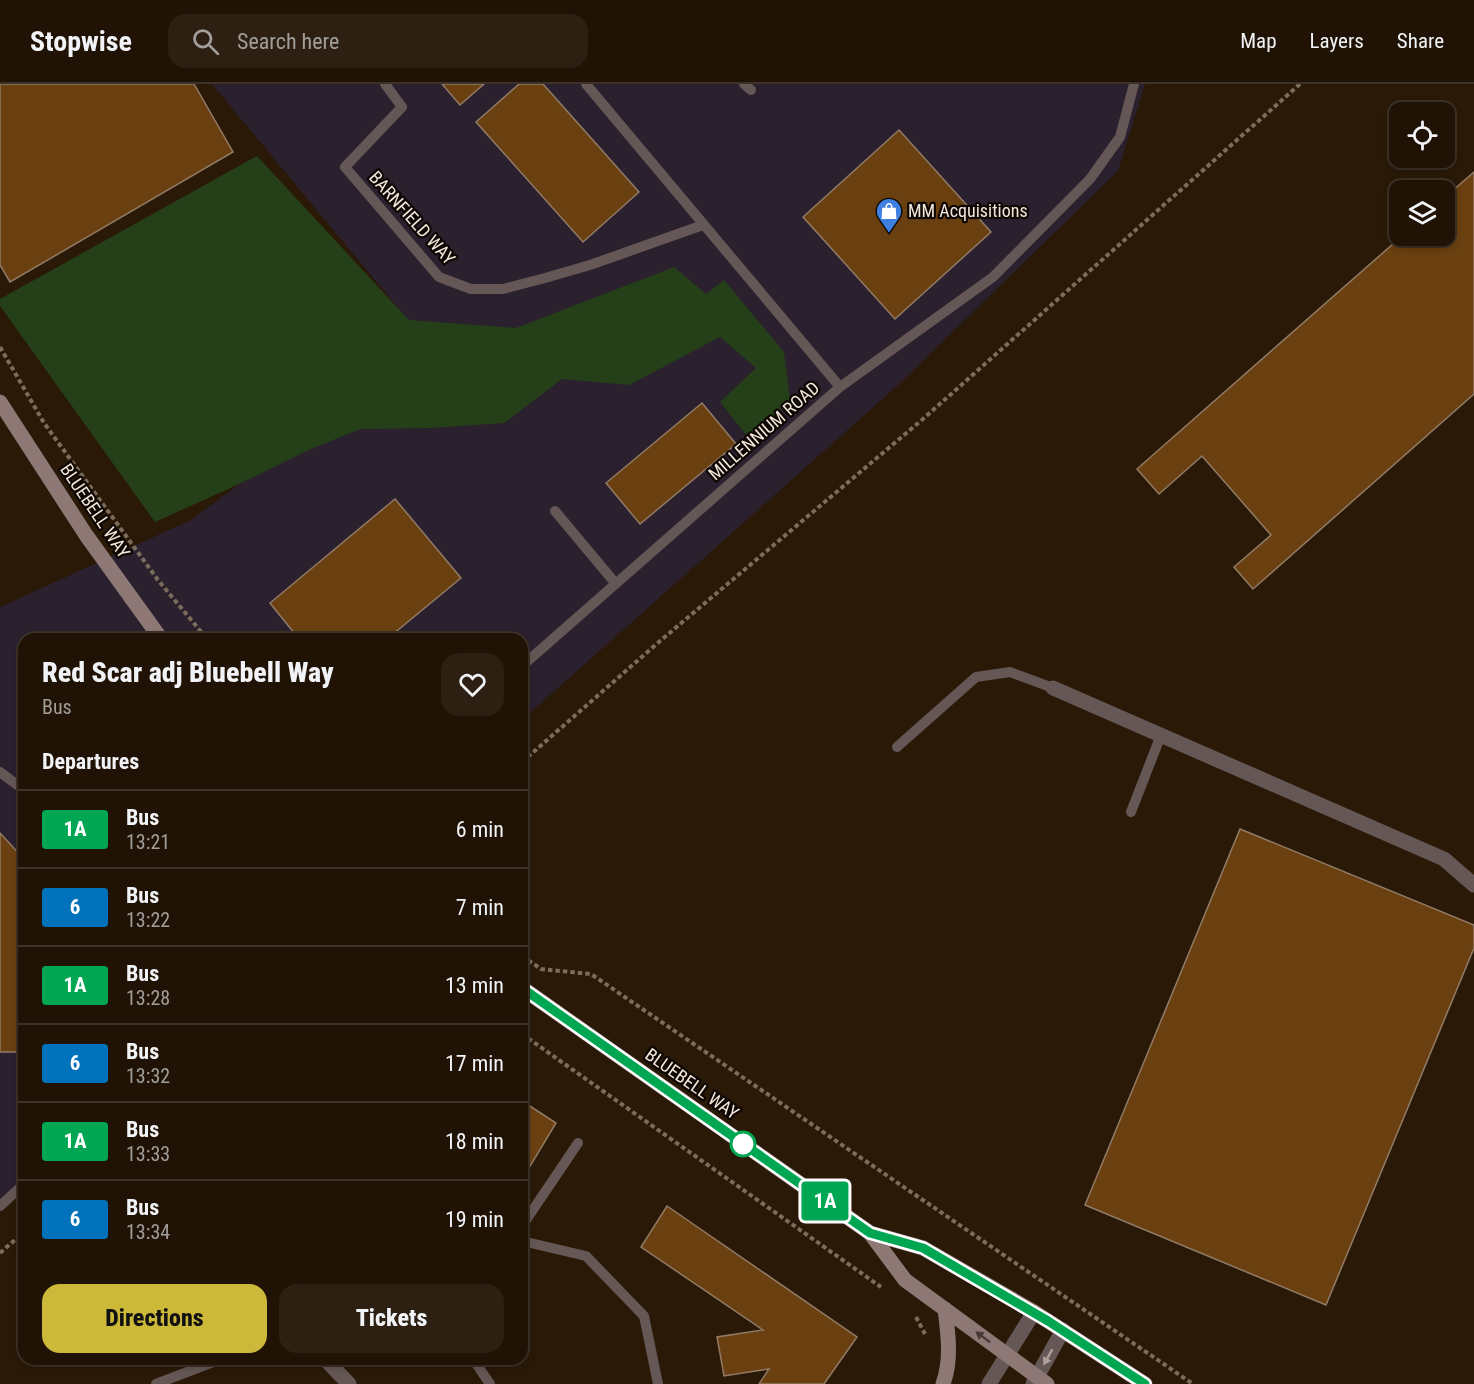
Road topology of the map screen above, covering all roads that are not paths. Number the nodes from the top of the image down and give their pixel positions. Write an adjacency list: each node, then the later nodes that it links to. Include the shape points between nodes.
1 (385, 84): 4 (lane, BARNFIELD WAY, via 402,107 345,167 439,277 471,290 503,289 590,265)
2 (586, 84): 4 (lane, MILLENNIUM ROAD)
3 (1134, 84): 5 (lane, via 1120,137 1090,179 993,277)
4 (704, 225): 5 (lane, MILLENNIUM ROAD)
5 (840, 387): 8 (lane, MILLENNIUM ROAD)
6 (0, 402): 9 (main road, BLUEBELL WAY, via 86,536)
7 (555, 511): 8 (lane)
8 (616, 584): 10 (lane, MILLENNIUM ROAD)
9 (156, 633)
10 (528, 661)
11 (1053, 688): 12 (street); 13 (lane, via 1010,672 976,677)
12 (1161, 735): 16 (lane); 17 (street, via 1444,859)
13 (897, 747)
14 (0, 772): 15 (lane)
15 (18, 786)
16 (1131, 812)
17 (1474, 885)
18 (528, 992): 23 (main road, BLUEBELL WAY)
19 (578, 1143): 22 (lane)
20 (18, 1190): 21 (lane)
21 (0, 1206)
22 (528, 1217)
23 (870, 1233): 25 (main road, BLUEBELL WAY, via 905,1280); 26 (main road, BLUEBELL WAY, via 923,1248)
24 (528, 1242): 36 (lane, via 586,1256 644,1316)
25 (945, 1309): 28 (main road, BLUEBELL WAY, one-way to 25); 37 (main road, via 949,1352)
26 (1034, 1312): 27 (main road, BLUEBELL WAY); 28 (street)
27 (1063, 1330): 32 (street, one-way to 32); 39 (main road, BLUEBELL WAY)
28 (1007, 1356): 32 (main road, BLUEBELL WAY); 38 (street)
29 (205, 1365): 33 (lane)
30 (331, 1365): 34 (street)
31 (477, 1365): 35 (lane)
32 (1039, 1382)
33 (156, 1384)
34 (349, 1384)
35 (490, 1384)
36 (658, 1384)
37 (943, 1384)
38 (989, 1384)
39 (1145, 1384)

